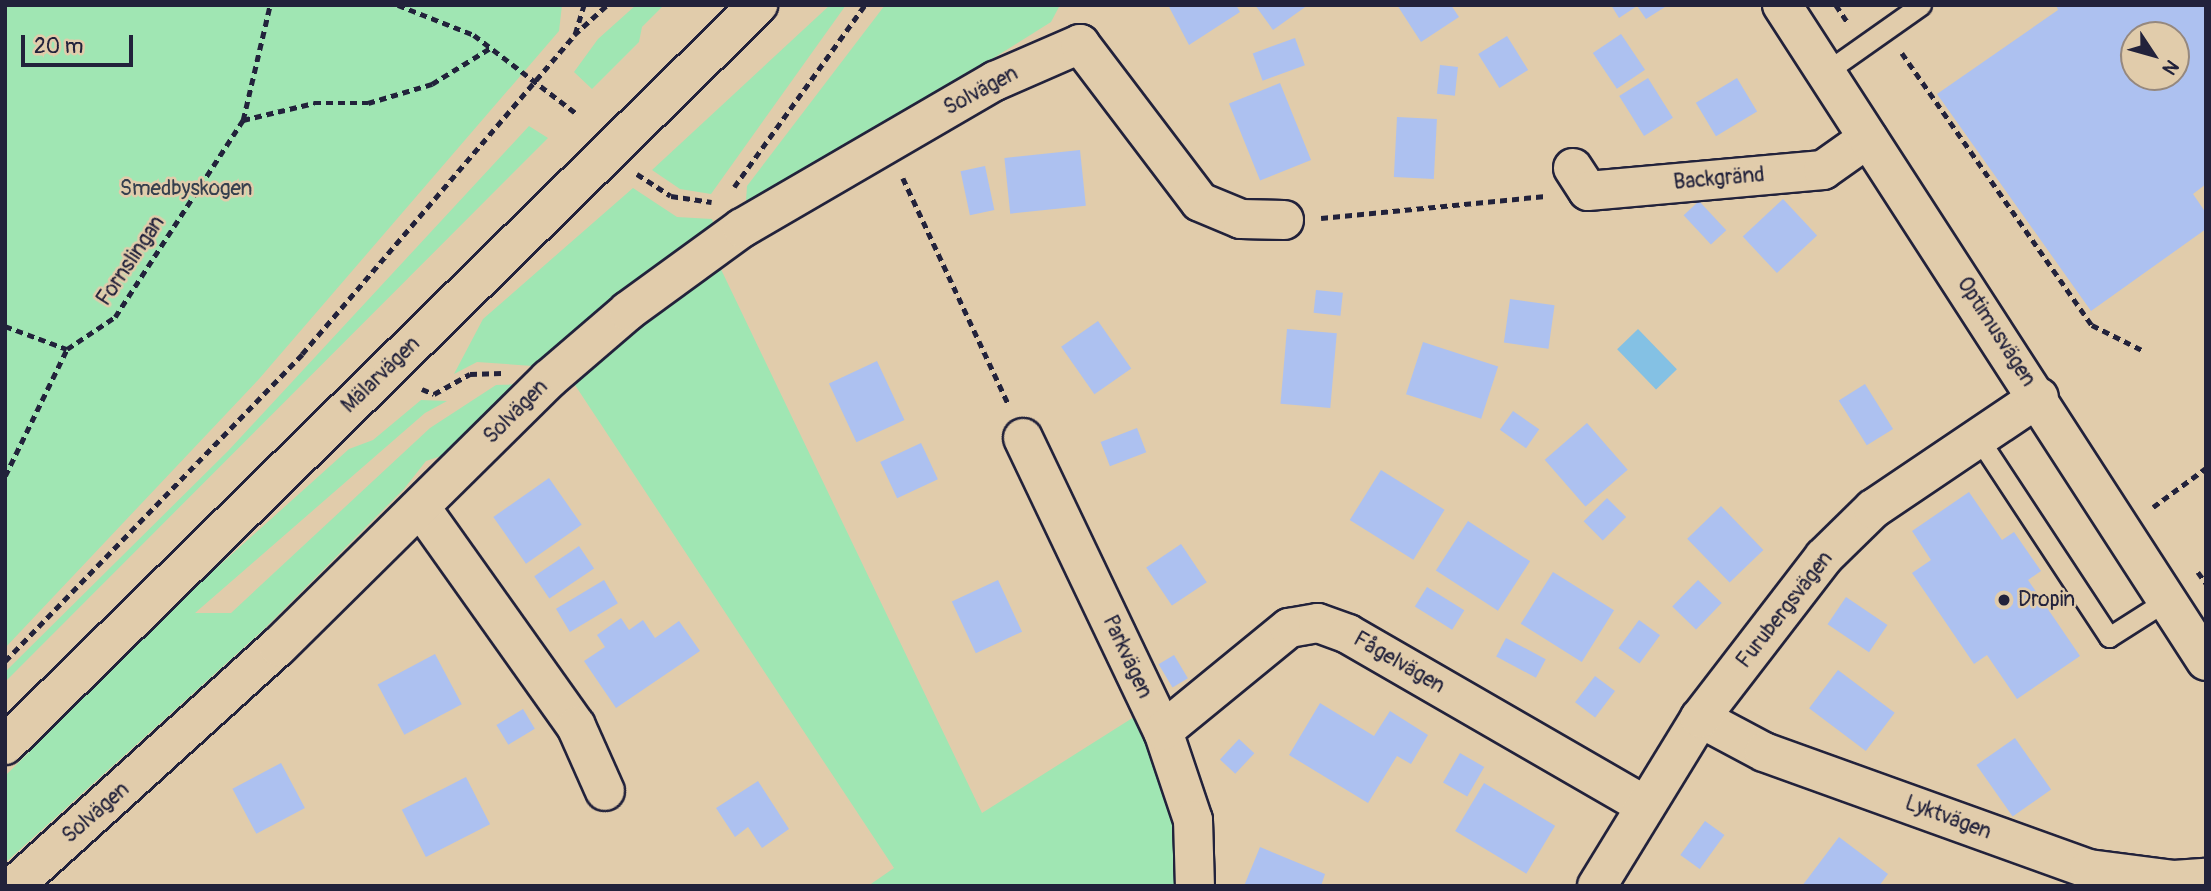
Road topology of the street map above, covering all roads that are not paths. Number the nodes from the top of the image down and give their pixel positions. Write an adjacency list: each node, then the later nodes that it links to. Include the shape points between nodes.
1 (758, 5): 16 (street, Mälarvägen)
2 (1782, 5): 4 (street, Optimusvägen)
3 (1921, 5): 4 (lane)
4 (1826, 72): 5 (street, Optimusvägen)
5 (1868, 138): 6 (street, Backgränd, via 1823,170); 8 (street, Optimusvägen)
6 (1581, 180)
7 (1284, 220): 11 (street, Solvägen, via 1241,219 1200,202 1080,44 995,81 742,228 628,311 549,379)
8 (2039, 397): 10 (street, Furubergsvägen); 12 (street, Optimusvägen)
9 (1023, 438): 15 (street, Parkvägen)
10 (1979, 439): 12 (lane, via 2109,637); 14 (street, Furubergsvägen, via 1873,509 1824,557)
11 (421, 508): 17 (street, via 576,726); 20 (street, Solvägen, via 142,773)
12 (2167, 600): 13 (street, Optimusvägen)
13 (2206, 661)
14 (1700, 718): 18 (street, Furubergsvägen); 19 (street, Lyktvägen, via 1764,752 2089,869 2174,880)
15 (1163, 731): 18 (street, Fågelvägen, via 1289,628 1318,623 1348,634); 21 (street, Parkvägen, via 1193,820)
16 (5, 745)
17 (605, 791)
18 (1644, 805): 22 (street, Furubergsvägen)
19 (2206, 878)
20 (14, 886)
21 (1195, 886)
22 (1597, 886)

